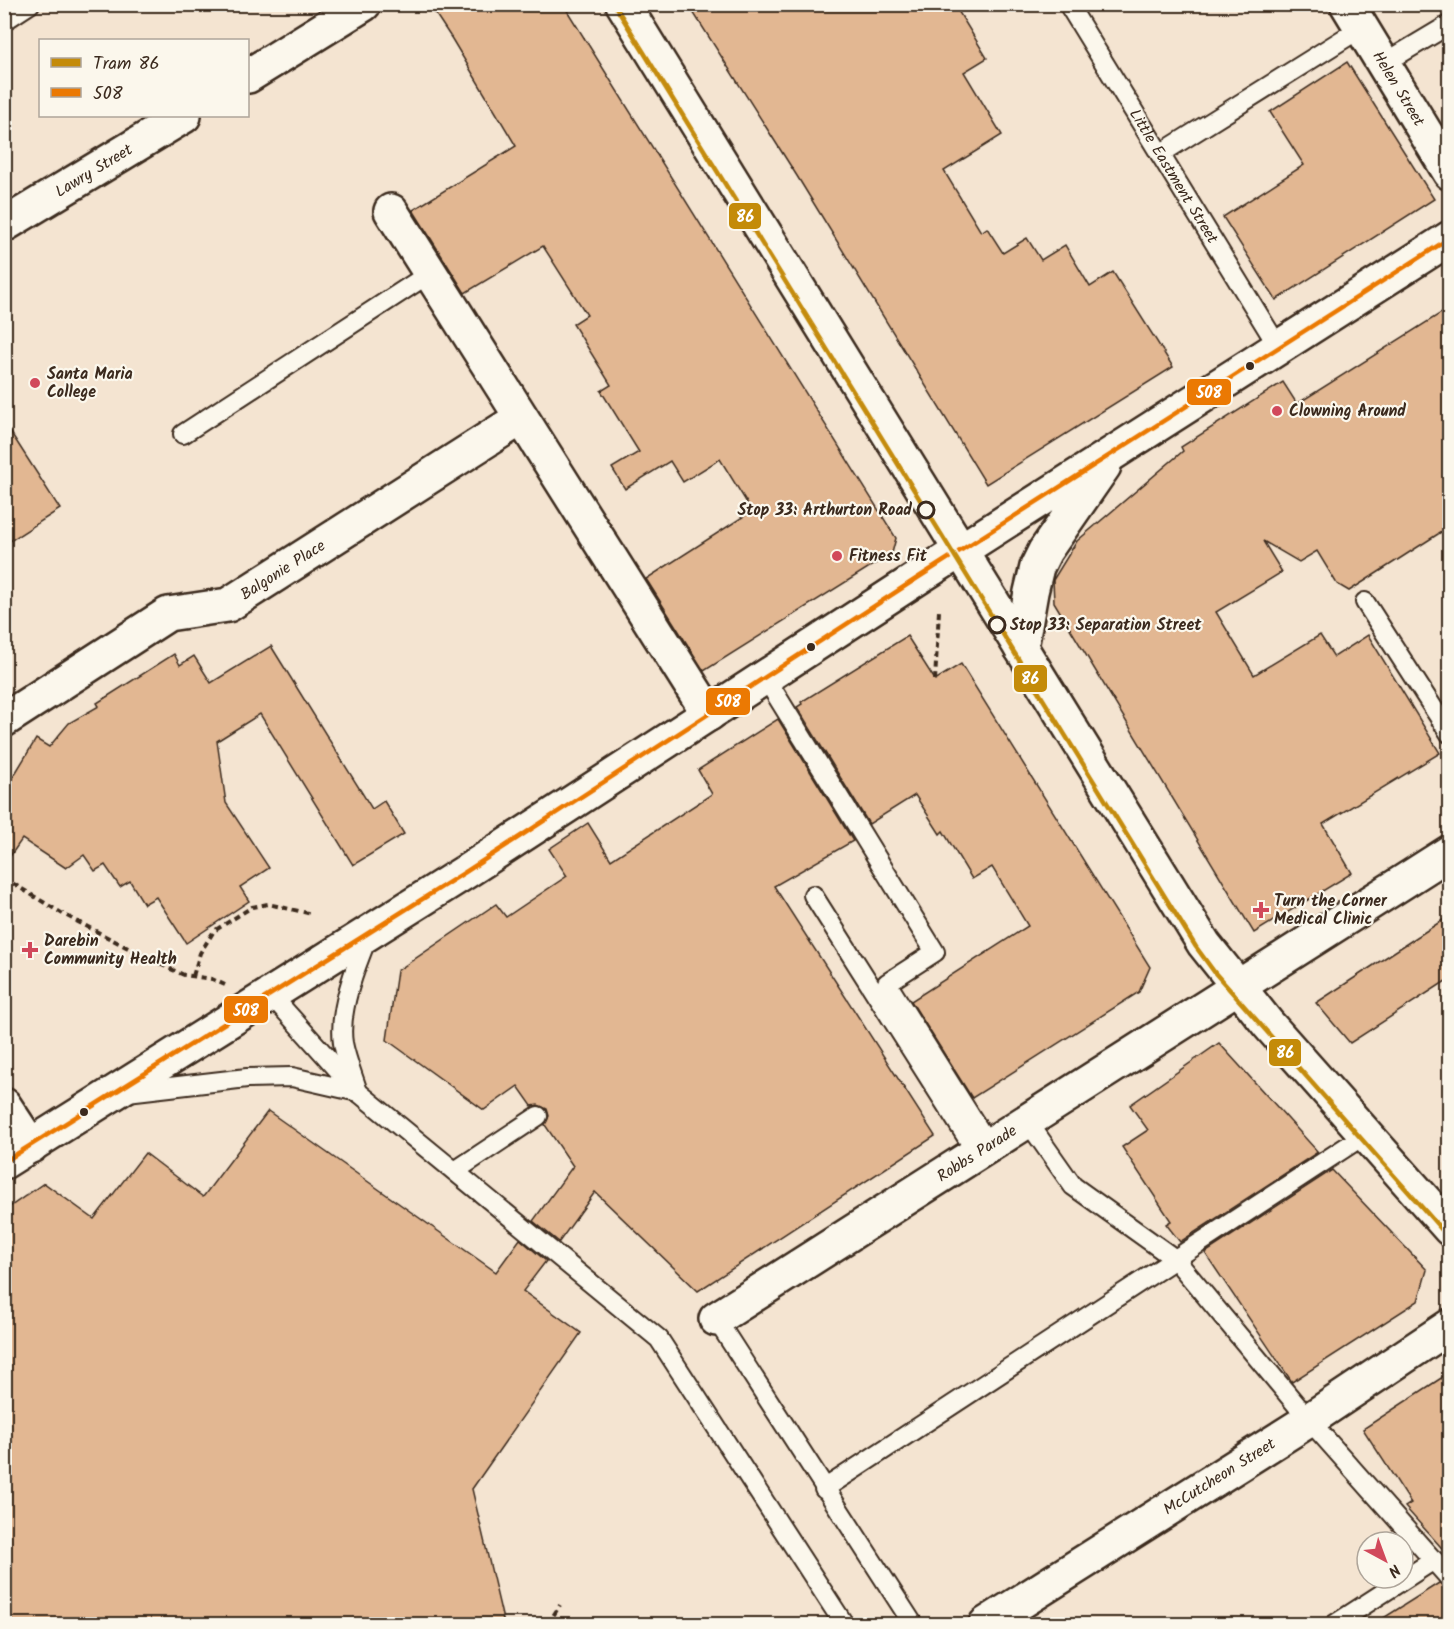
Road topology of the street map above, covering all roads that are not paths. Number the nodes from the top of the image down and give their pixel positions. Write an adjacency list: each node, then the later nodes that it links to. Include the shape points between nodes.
1 (30, 4): 6 (lane)
2 (364, 4): 9 (street)
3 (623, 4): 21 (street)
4 (1068, 4): 11 (lane, Little Eastment Street)
5 (1354, 16): 8 (street, Helen Street); 11 (lane)
6 (4, 21)
7 (1449, 24): 8 (lane)
8 (1383, 64): 12 (street, Helen Street)
9 (249, 75)
10 (181, 117): 14 (street, Lawry Street)
11 (1160, 154): 17 (lane, Little Eastment Street)
12 (1449, 173)
13 (391, 211): 16 (street)
14 (4, 225)
15 (1449, 238): 17 (street)
16 (430, 273): 18 (street); 19 (lane)
17 (1279, 348): 20 (street)
18 (521, 418): 25 (street); 26 (street, Balgonie Place, via 228,605 168,614)
19 (183, 434)
20 (1112, 454): 21 (street); 23 (street, via 1037,567)
21 (962, 550): 23 (street); 24 (street)
22 (1365, 602): 27 (lane)
23 (1021, 648): 31 (street, via 1180,907)
24 (765, 677): 25 (street); 39 (lane, via 935,952 887,983)
25 (709, 714): 30 (street)
26 (4, 720)
27 (1449, 734)
28 (1449, 852): 31 (street, Robbs Parade)
29 (813, 895): 39 (lane)
30 (368, 934): 32 (street); 33 (lane, via 345,1004 343,1041)
31 (1238, 986): 37 (street, Robbs Parade); 38 (street)
32 (271, 995): 33 (lane); 34 (street)
33 (358, 1092): 34 (lane, via 292,1077 247,1078); 41 (lane)
34 (113, 1094): 40 (street)
35 (4, 1105): 40 (street)
36 (538, 1116): 41 (lane)
37 (1028, 1122): 39 (street, Robbs Parade); 43 (lane, via 1073,1186)
38 (1365, 1134): 42 (street); 43 (lane)
39 (984, 1151): 44 (street, Robbs Parade)
40 (18, 1154)
41 (455, 1172): 50 (lane, via 658,1339)
42 (1449, 1229)
43 (1175, 1259): 46 (lane); 47 (lane)
44 (716, 1319): 47 (lane)
45 (1449, 1326): 46 (street, McCutcheon Street)
46 (1309, 1420): 48 (lane); 52 (street, McCutcheon Street)
47 (824, 1489): 51 (lane)
48 (1434, 1560): 49 (lane); 53 (lane)
49 (1449, 1578)
50 (844, 1624)
51 (913, 1624)
52 (986, 1624)
53 (1335, 1624)

